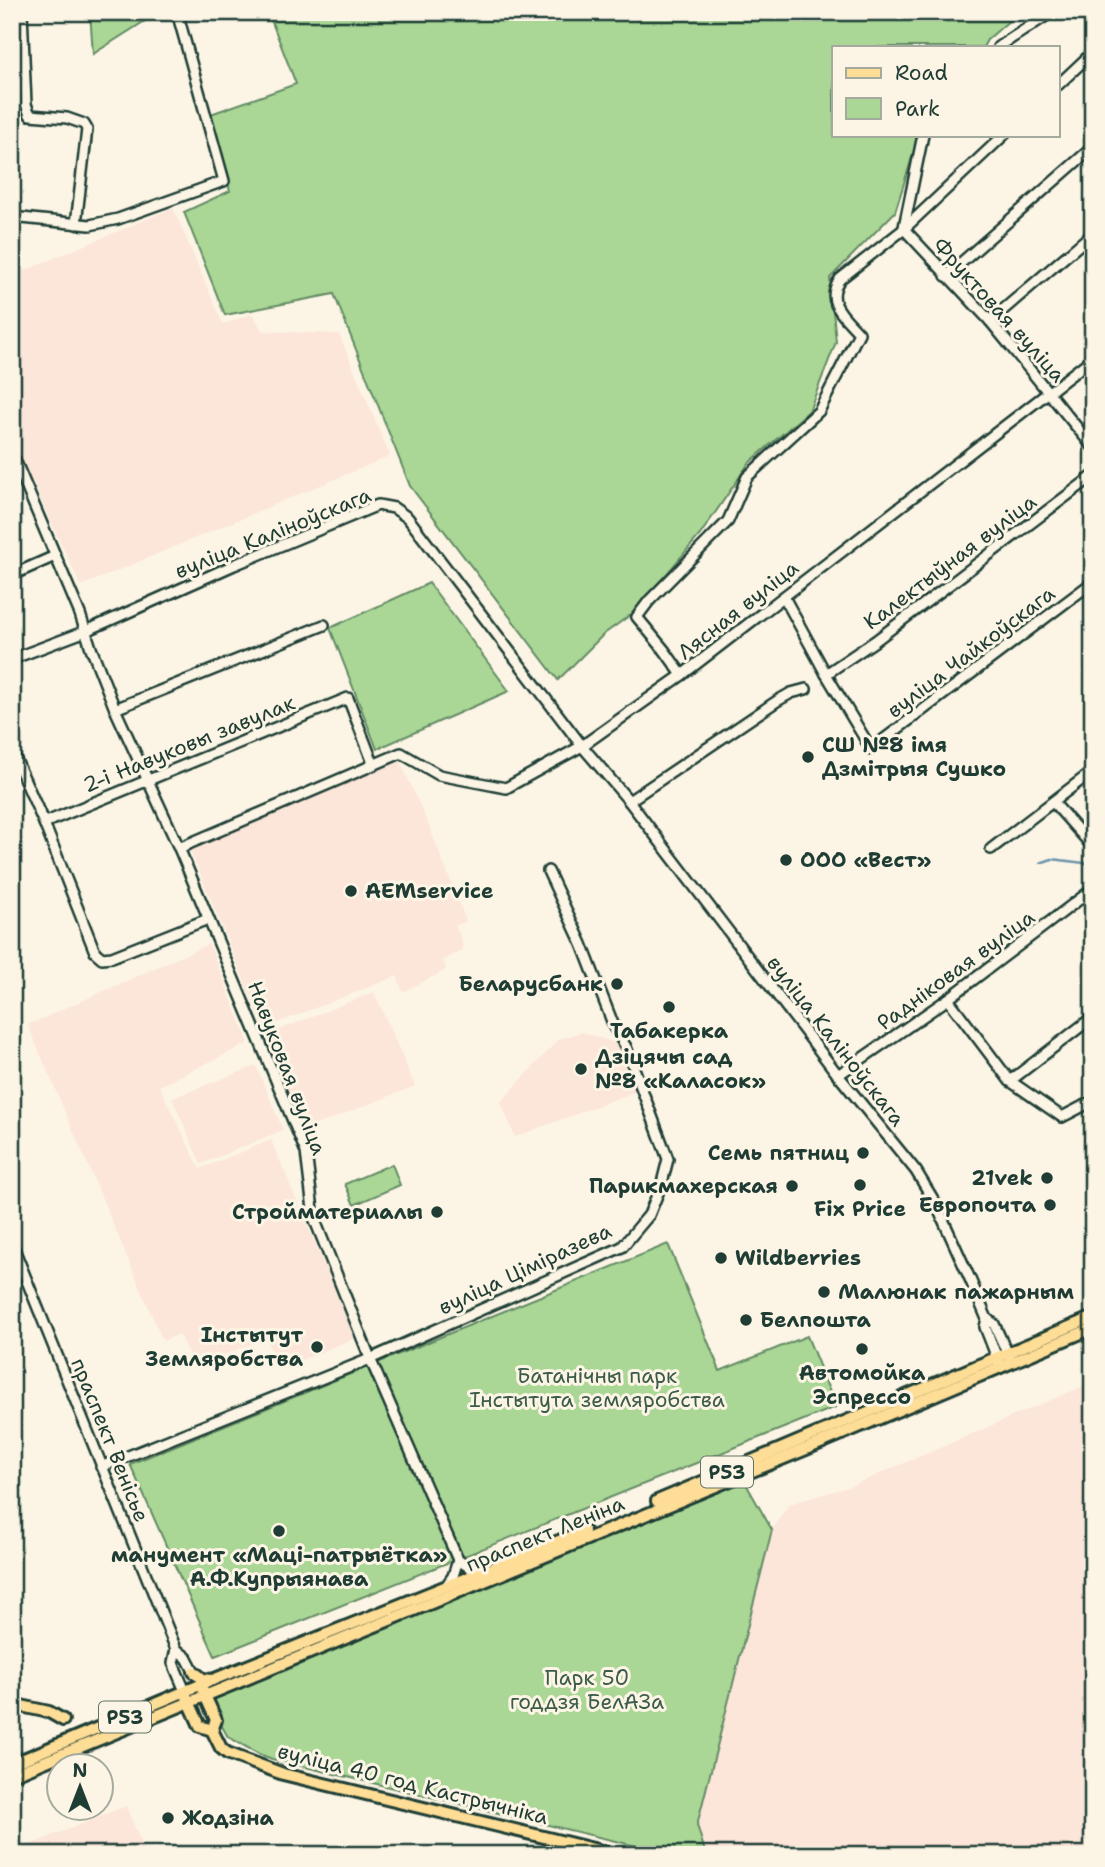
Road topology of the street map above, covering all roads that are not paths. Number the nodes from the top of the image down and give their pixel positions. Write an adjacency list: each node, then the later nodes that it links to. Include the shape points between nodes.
1 (22, 12): 11 (street, via 30,115 67,118 87,129)
2 (177, 12): 11 (street, via 224,181 118,219)
3 (1052, 12): 4 (street)
4 (1000, 46)
5 (1093, 52): 6 (street)
6 (1060, 83)
7 (923, 136): 12 (street)
8 (1003, 136): 12 (street)
9 (1093, 147): 14 (street)
10 (12, 217): 11 (street)
11 (76, 224)
12 (904, 229): 14 (street, Фруктовая вуліца); 29 (street, via 833,289 834,302 859,333 820,411 747,477 728,521 637,617)
13 (1093, 233): 15 (street)
14 (946, 276): 15 (street, Фруктовая вуліца)
15 (990, 321): 17 (street, Фруктовая вуліца)
16 (1093, 358): 17 (street, Лясная вуліца)
17 (1048, 391): 18 (street, Фруктовая вуліца); 24 (street, Лясная вуліца)
18 (1093, 447)
19 (14, 461): 21 (street, Навуковая вуліца)
20 (1093, 476): 28 (street, Калектыўная вуліца)
21 (55, 556): 22 (street); 26 (street, Навуковая вуліца)
22 (12, 575)
23 (1093, 582): 28 (street, вуліца Чайкоўскага, via 871,749)
24 (784, 597): 28 (street); 29 (street, Лясная вуліца)
25 (324, 625): 31 (street)
26 (86, 631): 27 (street, вуліца Каліноўскага); 31 (street, Навуковая вуліца); 32 (street, вуліца Каліноўскага, via 378,505 394,508 408,518)
27 (12, 659)
28 (826, 674)
29 (682, 675): 32 (street, Лясная вуліца)
30 (807, 689): 37 (street, via 777,701)
31 (115, 709): 36 (street, Навуковая вуліца)
32 (582, 746): 34 (street, Лясная вуліца, via 506,788 439,775 401,753); 37 (street, вуліца Каліноўскага)
33 (12, 751): 39 (street)
34 (373, 763): 36 (street, 2-і Навуковы завулак, via 348,698); 41 (street, Лясная вуліца)
35 (1093, 771): 38 (street)
36 (147, 779): 39 (street, 2-і Навуковы завулак); 41 (street, Навуковая вуліца)
37 (629, 801): 48 (street, вуліца Каліноўскага)
38 (1053, 802): 40 (street); 42 (street)
39 (44, 823): 45 (street, via 95,952 103,958)
40 (1093, 847)
41 (179, 848): 45 (street, Навуковая вуліца)
42 (991, 849)
43 (548, 872): 56 (street, вуліца Ціміразева, via 626,1046 668,1159 662,1183 649,1215 622,1247)
44 (1093, 889): 46 (street, Радніковая вуліца)
45 (208, 919): 56 (street, Навуковая вуліца, via 306,1152 314,1218)
46 (948, 999): 48 (street, Радніковая вуліца); 49 (street)
47 (1093, 1017): 49 (street)
48 (838, 1075): 53 (street, вуліца Каліноўскага, via 928,1189)
49 (1010, 1081): 50 (street, via 1062,1117)
50 (1093, 1101)
51 (12, 1244): 58 (street, праспект Венісье)
52 (1093, 1317): 55 (main road, праспект Леніна / Р53)
53 (987, 1319): 55 (street, вуліца Каліноўскага); 57 (street, вуліца Каліноўскага, via 985,1327)
54 (1093, 1328): 55 (main road, праспект Леніна / Р53)
55 (1010, 1357): 57 (main road, праспект Леніна / Р53)
56 (370, 1359): 58 (street, вуліца Ціміразева); 59 (street, Навуковая вуліца)
57 (998, 1362): 60 (main road, праспект Леніна / Р53); 65 (main road, праспект Леніна / Р53, via 806,1449)
58 (101, 1467): 62 (street, праспект Венісье)
59 (458, 1560): 60 (street); 61 (street)
60 (484, 1571): 61 (main road, праспект Леніна / Р53)
61 (446, 1586): 64 (main road, праспект Леніна / Р53)
62 (176, 1649): 63 (street, праспект Венісье); 66 (street, праспект Венісье, via 173,1663)
63 (194, 1672): 64 (main road); 65 (street, праспект Венісье)
64 (212, 1680): 65 (main road, праспект Леніна / Р53)
65 (202, 1690): 66 (main road, праспект Леніна / Р53); 69 (main road, via 216,1720)
66 (187, 1696): 69 (main road, вуліца 40 год Кастрычніка, via 200,1726); 70 (main road, праспект Леніна / Р53); 71 (main road, праспект Леніна / Р53)
67 (12, 1704): 68 (main road, via 49,1712)
68 (62, 1720)
69 (212, 1730): 72 (main road, вуліца 40 год Кастрычніка, via 227,1753 283,1774)
70 (12, 1764)
71 (12, 1775)
72 (601, 1853): 73 (main road, вуліца 40 год Кастрычніка)
73 (618, 1855)

